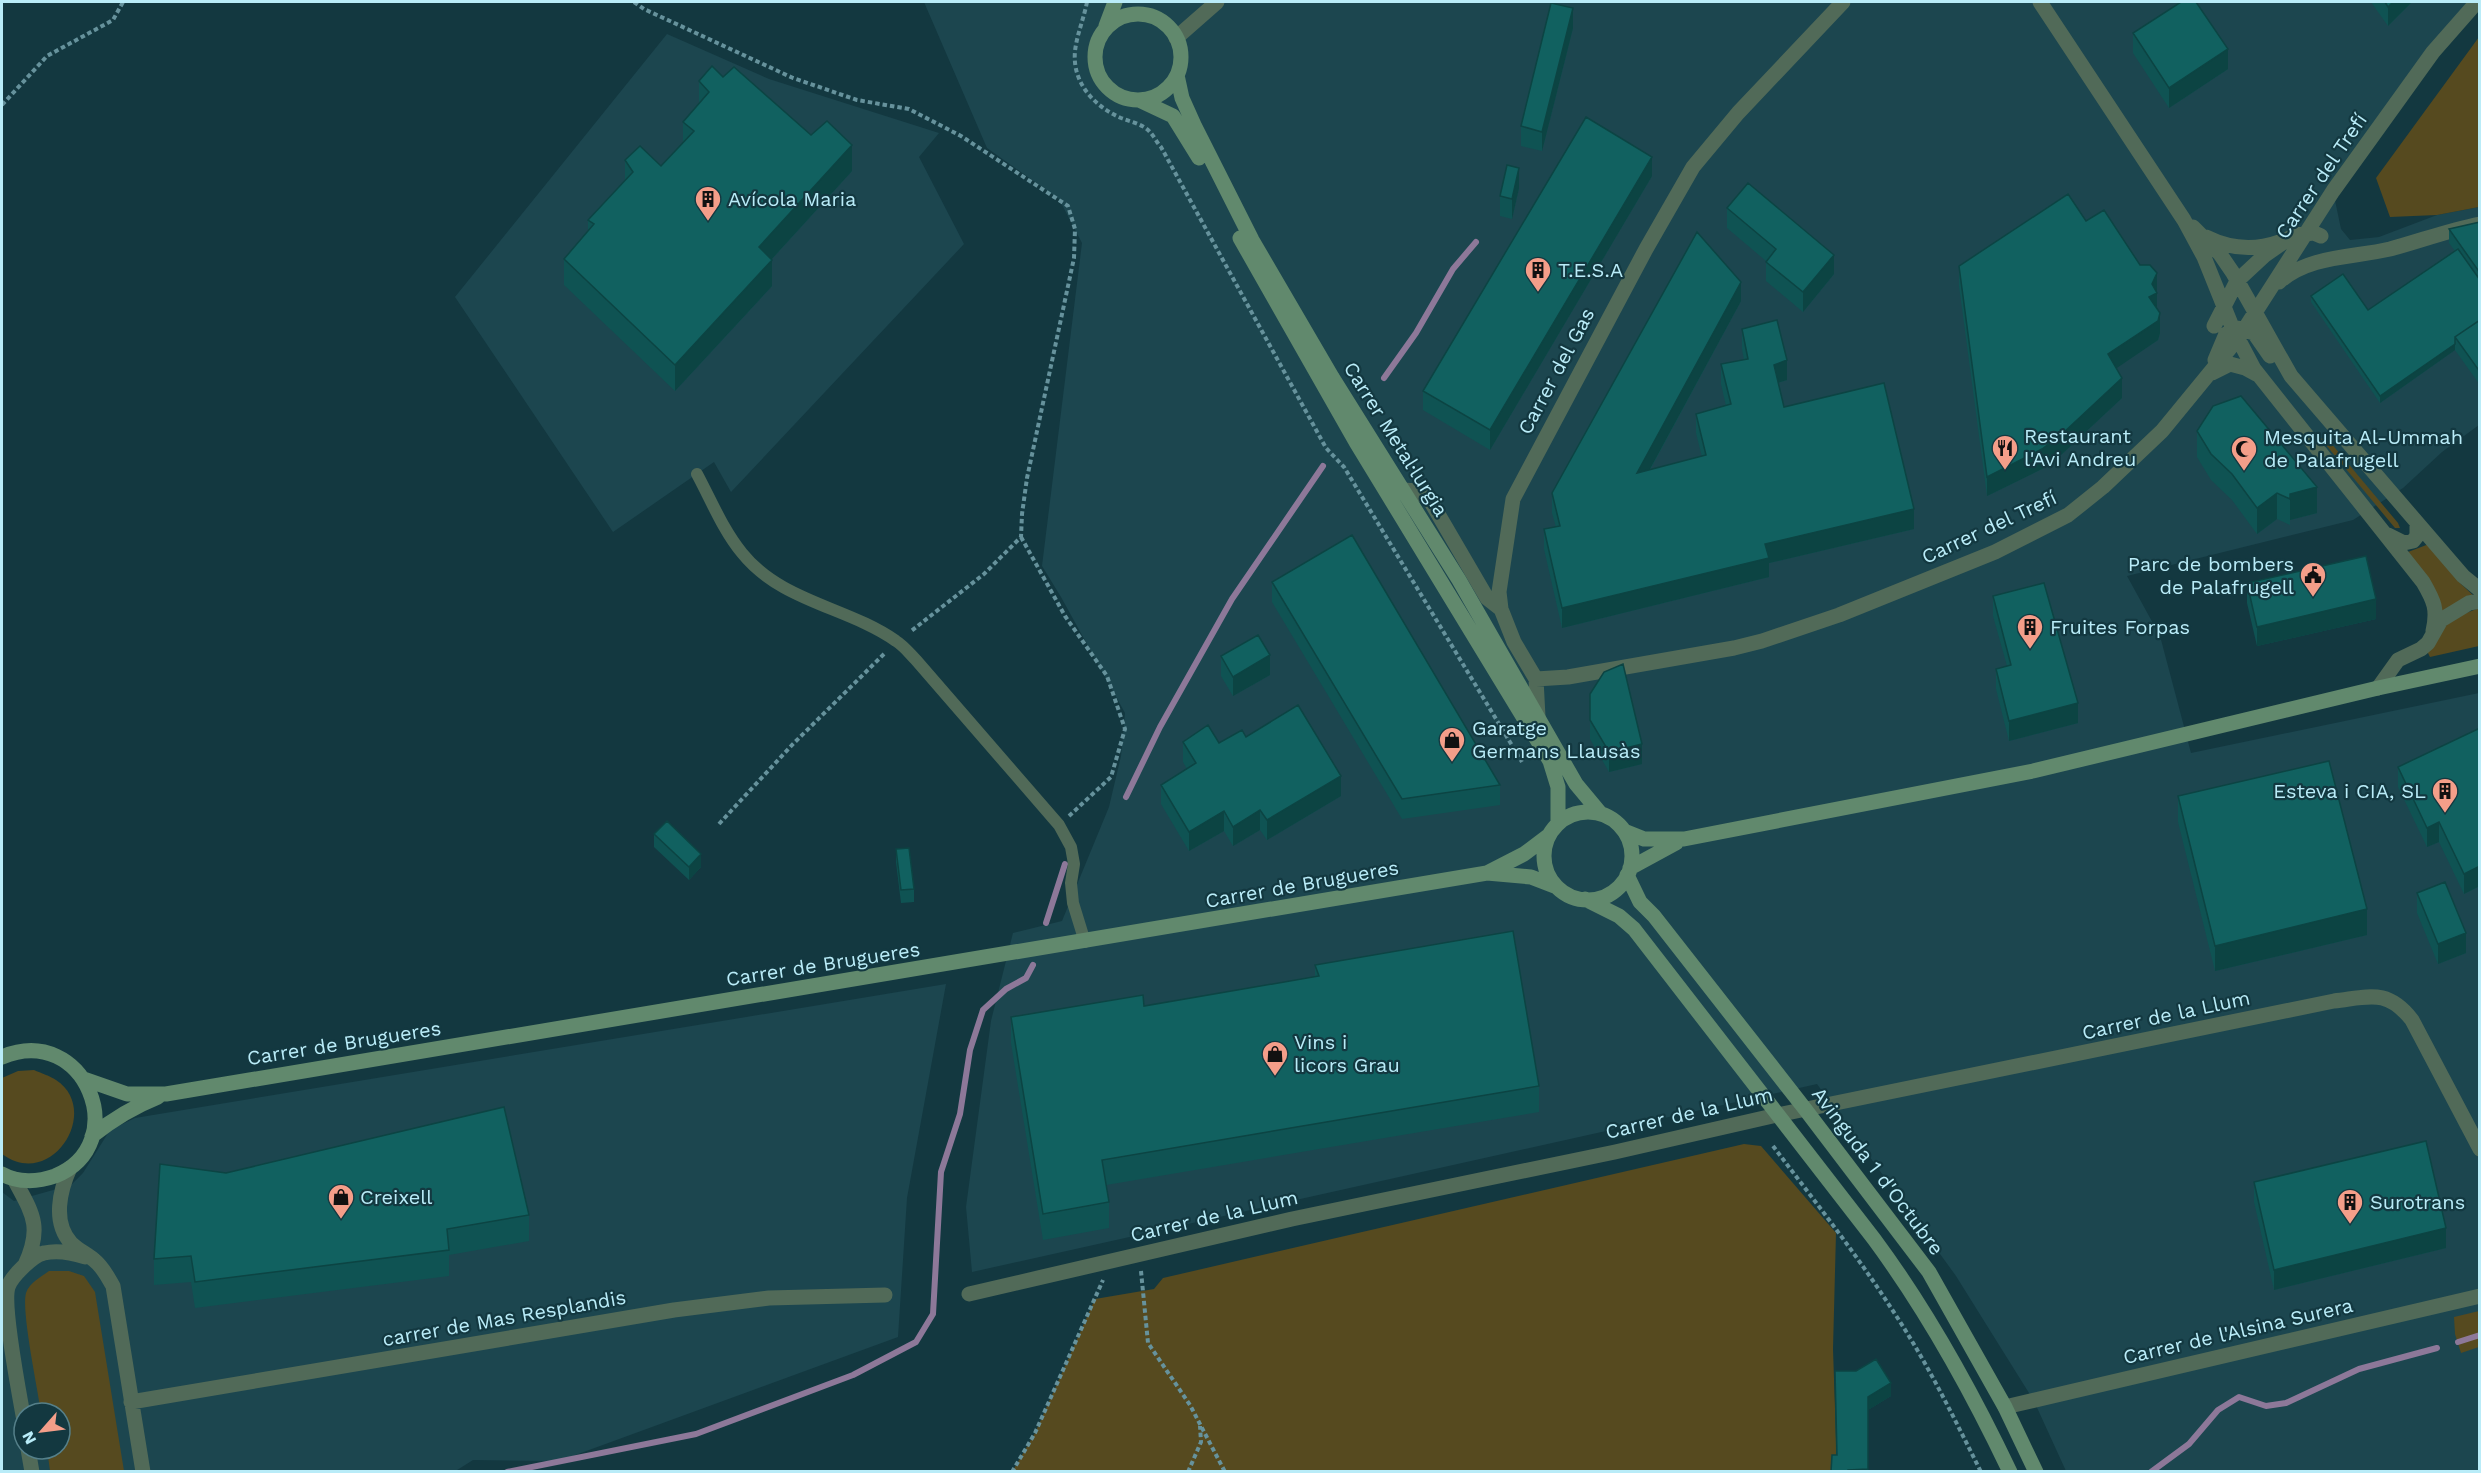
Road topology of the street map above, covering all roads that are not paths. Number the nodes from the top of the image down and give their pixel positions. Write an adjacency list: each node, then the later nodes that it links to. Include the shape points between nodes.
1 (1115, 2): 8 (main road)
2 (1139, 2): 7 (main road)
3 (1217, 2): 9 (street)
4 (1843, 2): 36 (street, Carrer del Gas, via 1709,146 1672,202 1513,499 1499,592)
5 (2040, 2): 12 (street)
6 (2477, 2): 14 (street, Carrer del Trefí, via 2416,74 2318,214)
7 (1147, 15): 8 (main road, via 1124,16); 9 (main road, via 1164,23)
8 (1105, 29): 11 (main road, via 1095,51 1099,75 1115,94)
9 (1176, 38): 10 (main road, via 1180,57)
10 (1177, 75): 11 (main road, via 1159,94); 31 (main road, Carrer Metal·lurgia, via 1195,127 1252,240)
11 (1139, 100): 43 (main road, Carrer Metal·lurgia, via 1173,116 1190,141 1254,264 1351,432 1550,761 1558,787)
12 (2184, 219): 15 (street); 18 (street)
13 (2480, 224): 17 (street, via 2372,254)
14 (2314, 234): 16 (street); 17 (street, via 2340,253); 20 (street, Carrer del Trefí)
15 (2204, 236): 16 (street, via 2241,248); 19 (street)
16 (2284, 240): 19 (street)
17 (2354, 255): 20 (street, via 2307,265)
18 (2204, 257): 21 (street); 23 (street, via 2214,305)
19 (2237, 281): 21 (street); 22 (street); 25 (street, via 2231,302)
20 (2271, 290): 22 (street, Carrer del Trefí); 24 (street, via 2264,315)
21 (2224, 306): 23 (street); 25 (street)
22 (2257, 312): 24 (street); 25 (street, Carrer del Trefí)
23 (2214, 326): 28 (street, via 2209,359)
24 (2265, 328): 29 (street, via 2287,370)
25 (2236, 330): 26 (street, Carrer del Trefí, via 2226,334); 27 (street); 29 (street, via 2254,333 2280,373)
26 (2208, 376): 27 (street, via 2230,364); 28 (street, Carrer del Trefí)
27 (2259, 376): 33 (street)
28 (2195, 392): 39 (street, Carrer del Trefí, via 2162,431 2068,515 1995,552 1839,615 1762,641 1568,677)
29 (2313, 403): 32 (street)
30 (697, 474): 51 (lane, via 743,554 793,593 896,641 1059,825 1071,847 1072,903)
31 (1403, 490): 36 (street, via 1418,491 1431,502 1487,598); 41 (main road, Carrer Metal·lurgia)
32 (2417, 524): 33 (street, via 2413,541 2404,543); 34 (street)
33 (2383, 532): 37 (street, via 2431,595 2437,616)
34 (2480, 590)
35 (2480, 601): 37 (street, via 2448,614)
36 (1501, 609): 39 (street, Carrer del Gas, via 1514,642)
37 (2433, 632): 40 (street, via 2421,649 2398,660)
38 (2480, 666): 40 (main road)
39 (1536, 679): 41 (street, Carrer del Gas)
40 (2378, 688): 46 (main road, via 2033,771)
41 (1538, 717): 42 (main road, Carrer Metal·lurgia, via 1576,784)
42 (1601, 814): 43 (main road, via 1583,812); 44 (main road)
43 (1558, 822): 45 (main road)
44 (1624, 831): 46 (main road, via 1644,839); 47 (main road, via 1632,853)
45 (1548, 836): 48 (main road, via 1524,854); 49 (main road, via 1544,859)
46 (1684, 840): 47 (main road)
47 (1628, 872): 50 (main road, via 1610,894); 55 (main road, Avinguda 1 d'Octubre, via 1640,902)
48 (1486, 873): 49 (main road, via 1531,877); 51 (main road, Carrer de Brugueres)
49 (1557, 887): 50 (main road, via 1570,896)
50 (1585, 899): 56 (main road, via 1619,916 1634,929)
51 (1084, 942): 54 (main road, Carrer de Brugueres)
52 (2, 1058): 53 (main road, via 25,1051 50,1054 66,1061)
53 (84, 1079): 54 (main road, Carrer de Brugueres, via 127,1094); 57 (main road, via 94,1103)
54 (166, 1094): 57 (main road, Carrer de Brugueres, via 134,1107)
55 (1805, 1109): 56 (street, Carrer de la Llum); 58 (street, Carrer de la Llum, via 2370,996 2401,1005 2412,1020); 70 (main road, Avinguda 1 d'Octubre, via 1929,1272)
56 (1777, 1115): 64 (street, Carrer de la Llum, via 1292,1219); 72 (main road, via 1908,1286 1984,1418)
57 (92, 1136): 59 (main road)
58 (2480, 1149)
59 (70, 1168): 60 (main road, via 37,1180); 61 (street, via 60,1191 59,1209 71,1242)
60 (8, 1176): 62 (street, via 31,1211 35,1227 35,1244)
61 (94, 1260): 62 (street, via 72,1253 43,1253); 69 (street, via 113,1286)
62 (25, 1266): 67 (street, via 7,1288)
63 (2, 1282): 67 (street)
64 (969, 1294)
65 (885, 1295): 69 (street, carrer de Mas Resplandis, via 769,1298 674,1310)
66 (2479, 1296): 70 (street, Carrer de l'Alsina Surera)
67 (8, 1319): 68 (street)
68 (21, 1401)
69 (131, 1402): 71 (street)
70 (2005, 1407): 73 (main road, Avinguda 1 d'Octubre)
71 (142, 1472)
72 (2010, 1472)
73 (2037, 1472)

